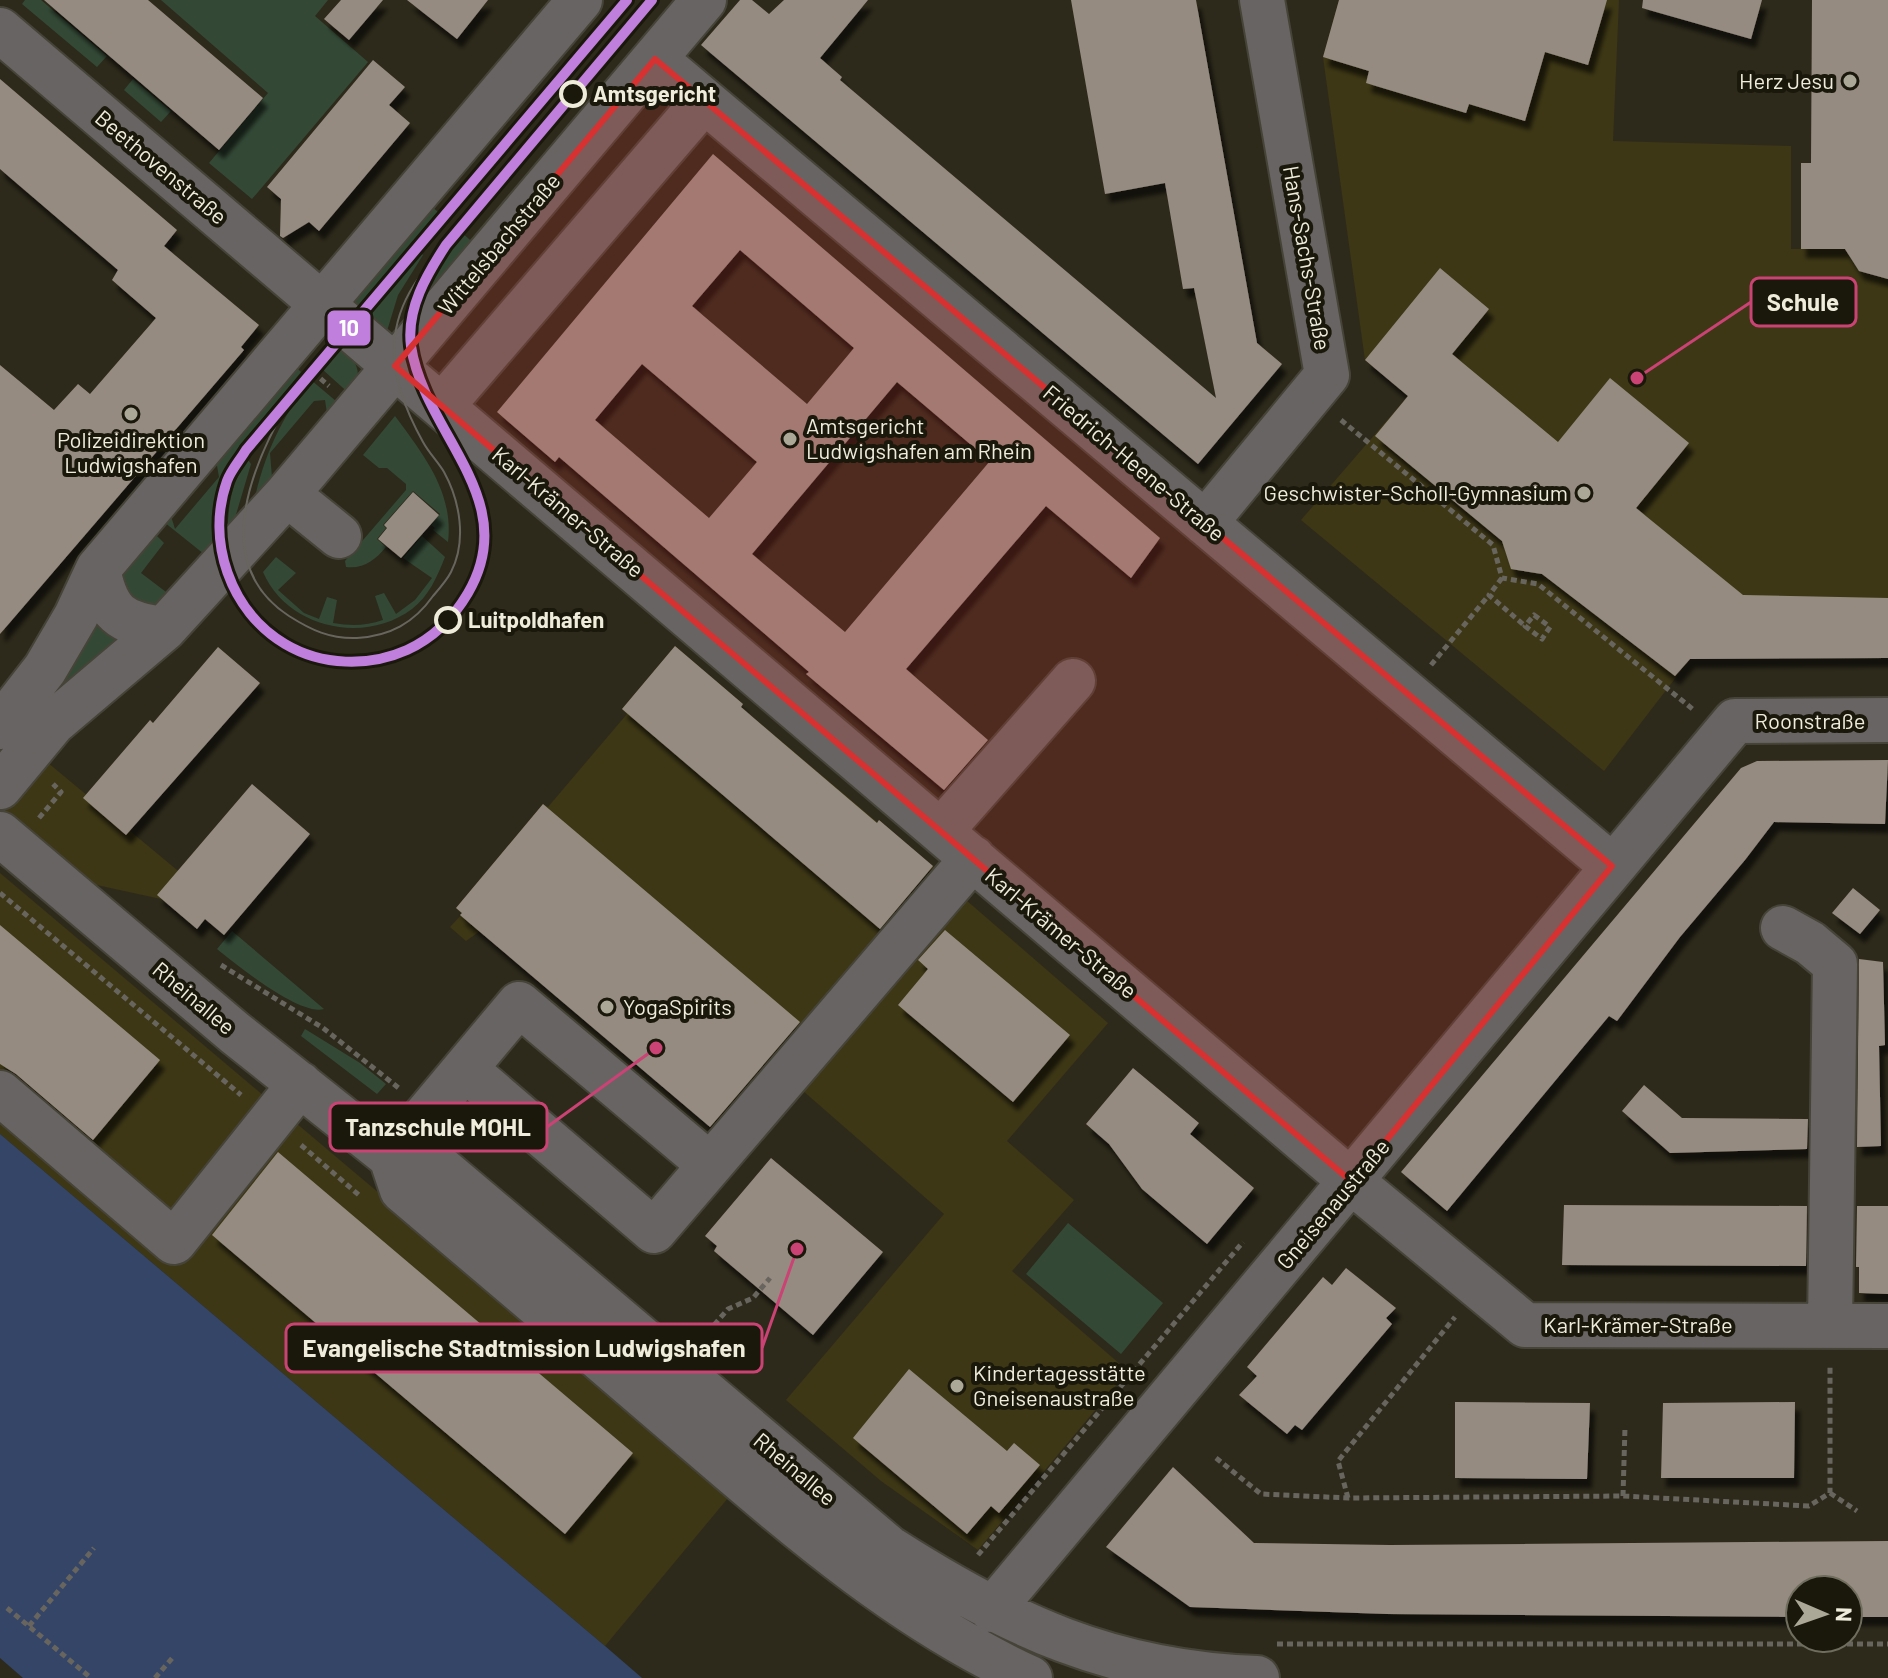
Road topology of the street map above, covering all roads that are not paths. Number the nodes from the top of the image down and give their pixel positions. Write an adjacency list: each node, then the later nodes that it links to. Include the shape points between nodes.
1 (580, 0): 7 (street)
2 (704, 0): 5 (street, Wittelsbachstraße)
3 (1262, 0): 11 (street, Hans-Sachs-Straße, via 1327,375)
4 (0, 30): 7 (street, Beethovenstraße)
5 (655, 59): 6 (street, Friedrich-Heene-Straße); 8 (street, Wittelsbachstraße)
6 (704, 101): 9 (street); 11 (street, Friedrich-Heene-Straße)
7 (322, 304): 8 (street, Karl-Krämer-Straße); 13 (street)
8 (395, 366): 9 (street, Karl-Krämer-Straße); 10 (street, Wittelsbachstraße)
9 (442, 406): 21 (street, Karl-Krämer-Straße)
10 (287, 494): 12 (street); 14 (street, Wittelsbachstraße)
11 (1205, 523): 22 (street, Friedrich-Heene-Straße)
12 (339, 536)
13 (98, 569): 14 (street, via 104,598 118,613 138,625); 17 (street, via 45,669)
14 (164, 629): 18 (street, Wittelsbachstraße, via 53,723)
15 (1073, 681): 21 (street)
16 (1888, 720): 19 (street, Roonstraße, via 1735,721)
17 (0, 727)
18 (0, 787)
19 (1670, 796): 22 (street, Gneisenaustraße)
20 (19, 826): 25 (street, Rheinallee, via 235,1033)
21 (957, 845): 28 (street); 29 (street, Karl-Krämer-Straße)
22 (1612, 866): 29 (street, Gneisenaustraße)
23 (1783, 928): 30 (street, via 1835,964)
24 (465, 1069): 27 (street); 28 (street, via 519,1004); 28 (street, via 654,1231)
25 (300, 1084): 26 (street, via 174,1242); 27 (street, Rheinallee)
26 (0, 1093)
27 (391, 1157): 32 (street, Rheinallee, via 402,1190)
28 (710, 1165)
29 (1352, 1182): 30 (street, Karl-Krämer-Straße, via 1525,1325); 33 (street, Gneisenaustraße)
30 (1830, 1325): 31 (street, Karl-Krämer-Straße)
31 (1888, 1326)
32 (743, 1453): 33 (street, Rheinallee, via 957,1591); 35 (street, Rheinallee, via 882,1592)
33 (1004, 1596): 34 (street, Rheinallee, via 1073,1644 1144,1665 1208,1675)
34 (1267, 1661)
35 (1030, 1678)

